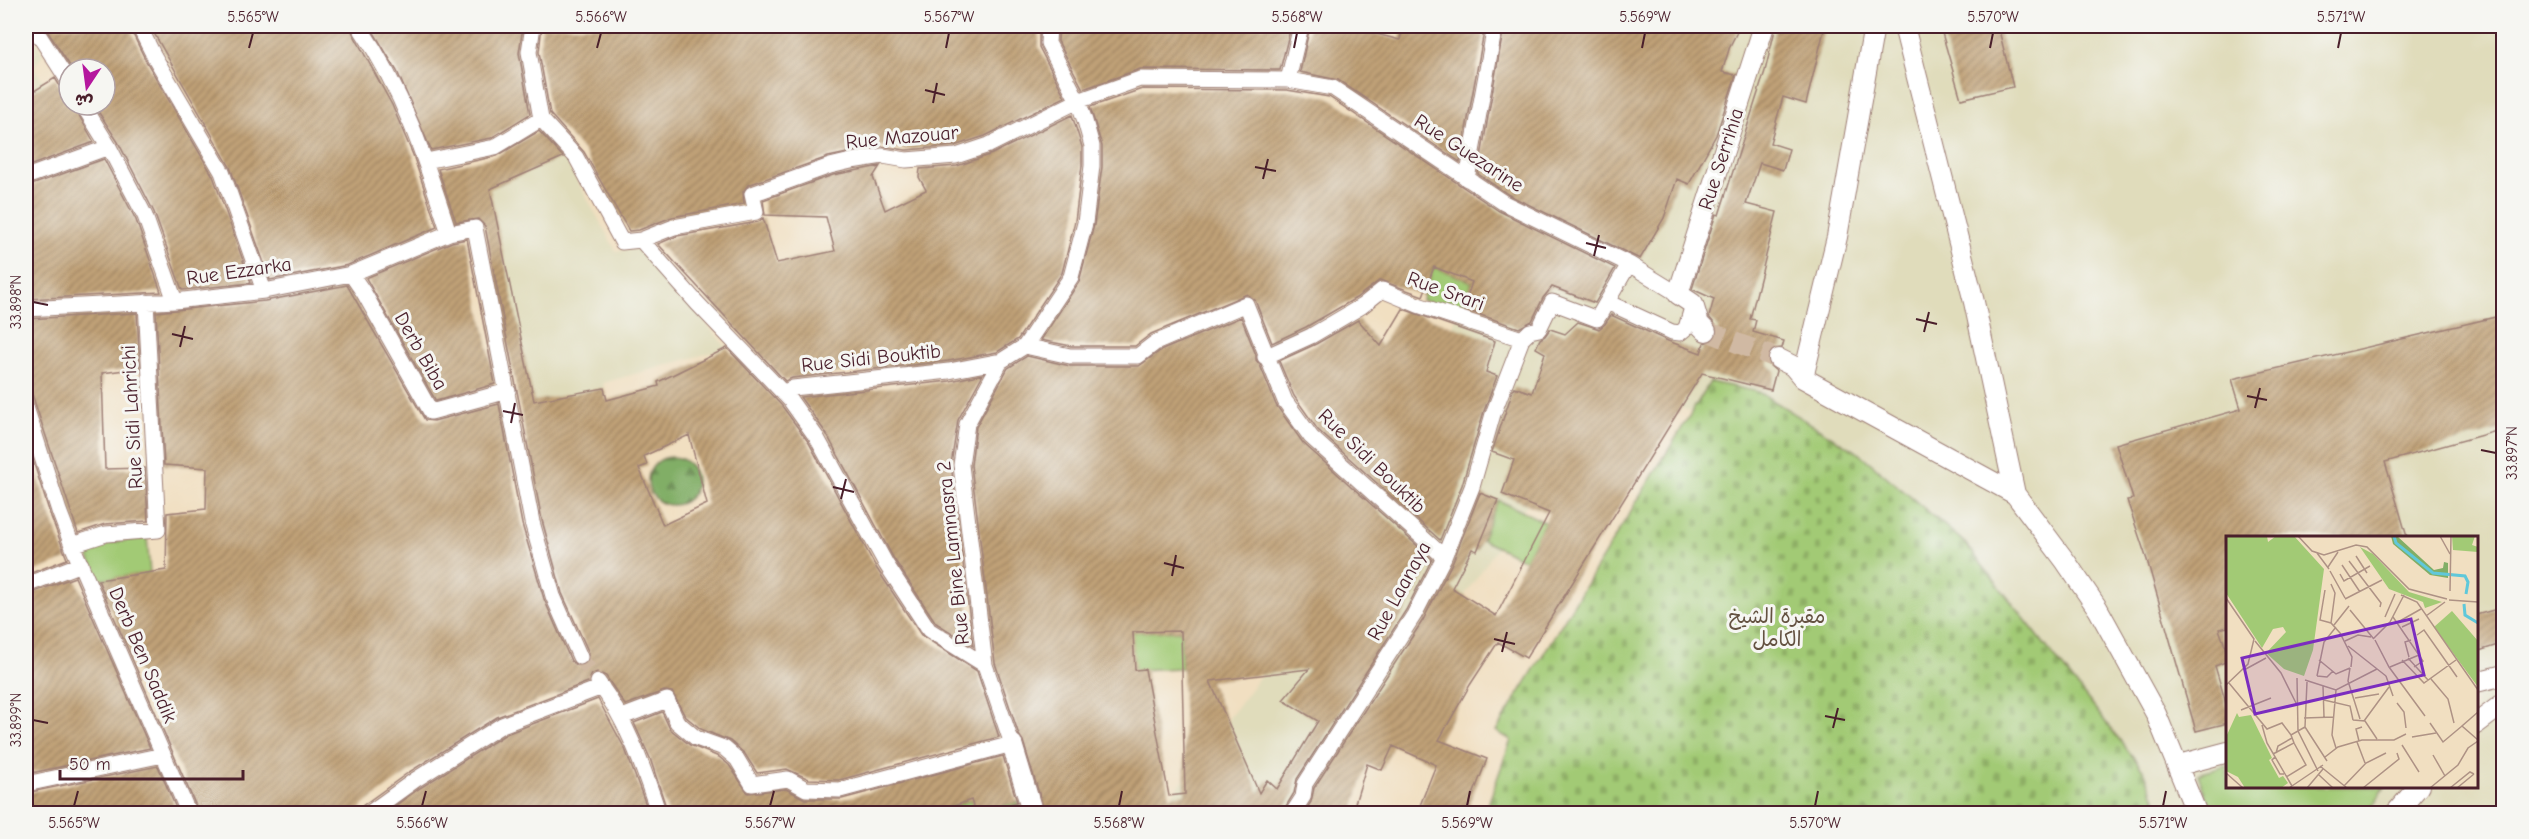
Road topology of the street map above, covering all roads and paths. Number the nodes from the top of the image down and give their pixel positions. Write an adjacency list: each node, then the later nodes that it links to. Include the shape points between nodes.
1 (33, 26): 11 (street)
2 (139, 26): 24 (street, via 222,172)
3 (360, 26): 17 (street, via 382,60)
4 (532, 26): 15 (street, via 529,52)
5 (1049, 26): 13 (street, via 1048,43)
6 (1301, 26): 12 (street)
7 (1495, 26): 19 (street)
8 (1764, 26): 25 (street, Rue Serrihia)
9 (1874, 26): 36 (street, via 1837,237)
10 (1904, 26): 40 (street, via 1974,302)
11 (57, 63)
12 (1288, 80): 13 (street, Rue Guezarine, via 1140,79); 19 (street, Rue Guezarine, via 1333,88)
13 (1078, 101): 21 (street, Rue Mazouar, via 989,145 956,156 883,156 830,166 752,194 756,212 674,227); 32 (street, via 1092,146 1085,223 1071,277)
14 (90, 117): 16 (street)
15 (541, 119): 17 (street, via 495,147); 21 (street, via 576,157 622,242)
16 (109, 147): 18 (street); 26 (street, via 145,216)
17 (426, 161): 20 (street)
18 (26, 177)
19 (1467, 179): 22 (street, Rue Guezarine, via 1504,203)
20 (449, 233): 23 (street, Rue Ezzarka); 37 (street, Rue Ezzarka, via 475,228)
21 (641, 240): 38 (street)
22 (1629, 264): 25 (street, Rue Guezarine); 28 (street)
23 (351, 274): 24 (street, Rue Ezzarka); 37 (street, Derb Biba, via 431,412)
24 (264, 291): 26 (street, Rue Ezzarka)
25 (1685, 299): 28 (street, via 1686,328 1680,333); 30 (street)
26 (175, 301): 27 (street, Rue Ezzarka)
27 (146, 302): 29 (street, Rue Ezzarka); 41 (street, Rue Sidi Lahrichi, via 158,530 106,534)
28 (1607, 302): 31 (street, via 1597,319 1552,302 1539,329)
29 (26, 309)
30 (1706, 331)
31 (1522, 339): 33 (street, Rue Srari, via 1382,290 1311,336); 42 (street, Rue Laanaya)
32 (1025, 346): 33 (street, Rue Sidi Bouktib, via 1070,356 1138,356 1155,343 1246,304); 35 (street)
33 (1265, 357): 42 (street, Rue Sidi Bouktib, via 1285,401 1311,437)
34 (1779, 359): 36 (street)
35 (1001, 361): 38 (street, Rue Sidi Bouktib, via 948,371 793,388); 46 (street, Rue Bine Lamnasra 2, via 967,424 961,465)
36 (1803, 378): 40 (street)
37 (508, 391): 45 (street, via 532,522 553,596)
38 (783, 393): 46 (street, via 817,438 886,564 929,630)
39 (26, 407): 41 (street, Derb Ben Saddik)
40 (2015, 494): 55 (street, via 2097,609 2156,714)
41 (72, 545): 43 (street, Derb Ben Saddik)
42 (1444, 557): 62 (street, Rue Laanaya, via 1414,615 1305,784 1303,797)
43 (81, 564): 44 (street); 54 (street, Derb Ben Saddik)
44 (26, 585)
45 (580, 657)
46 (985, 665): 52 (street, Rue Bine Lamnasra 2)
47 (2504, 675): 48 (street)
48 (2478, 682)
49 (2504, 704): 51 (street)
50 (622, 717): 52 (street, via 667,700 677,723 696,738 724,748 737,759 752,784 788,779 806,789 840,790); 59 (street, via 600,685 502,725); 60 (street)
51 (2478, 723)
52 (1012, 744): 61 (street)
53 (2226, 753): 55 (street)
54 (163, 755): 56 (street); 58 (street, Derb Ben Saddik)
55 (2179, 765): 63 (street)
56 (26, 784)
57 (2417, 788): 64 (street)
58 (189, 813)
59 (368, 813)
60 (659, 813)
61 (1033, 813)
62 (1292, 813)
63 (2197, 813)
64 (2396, 813)

